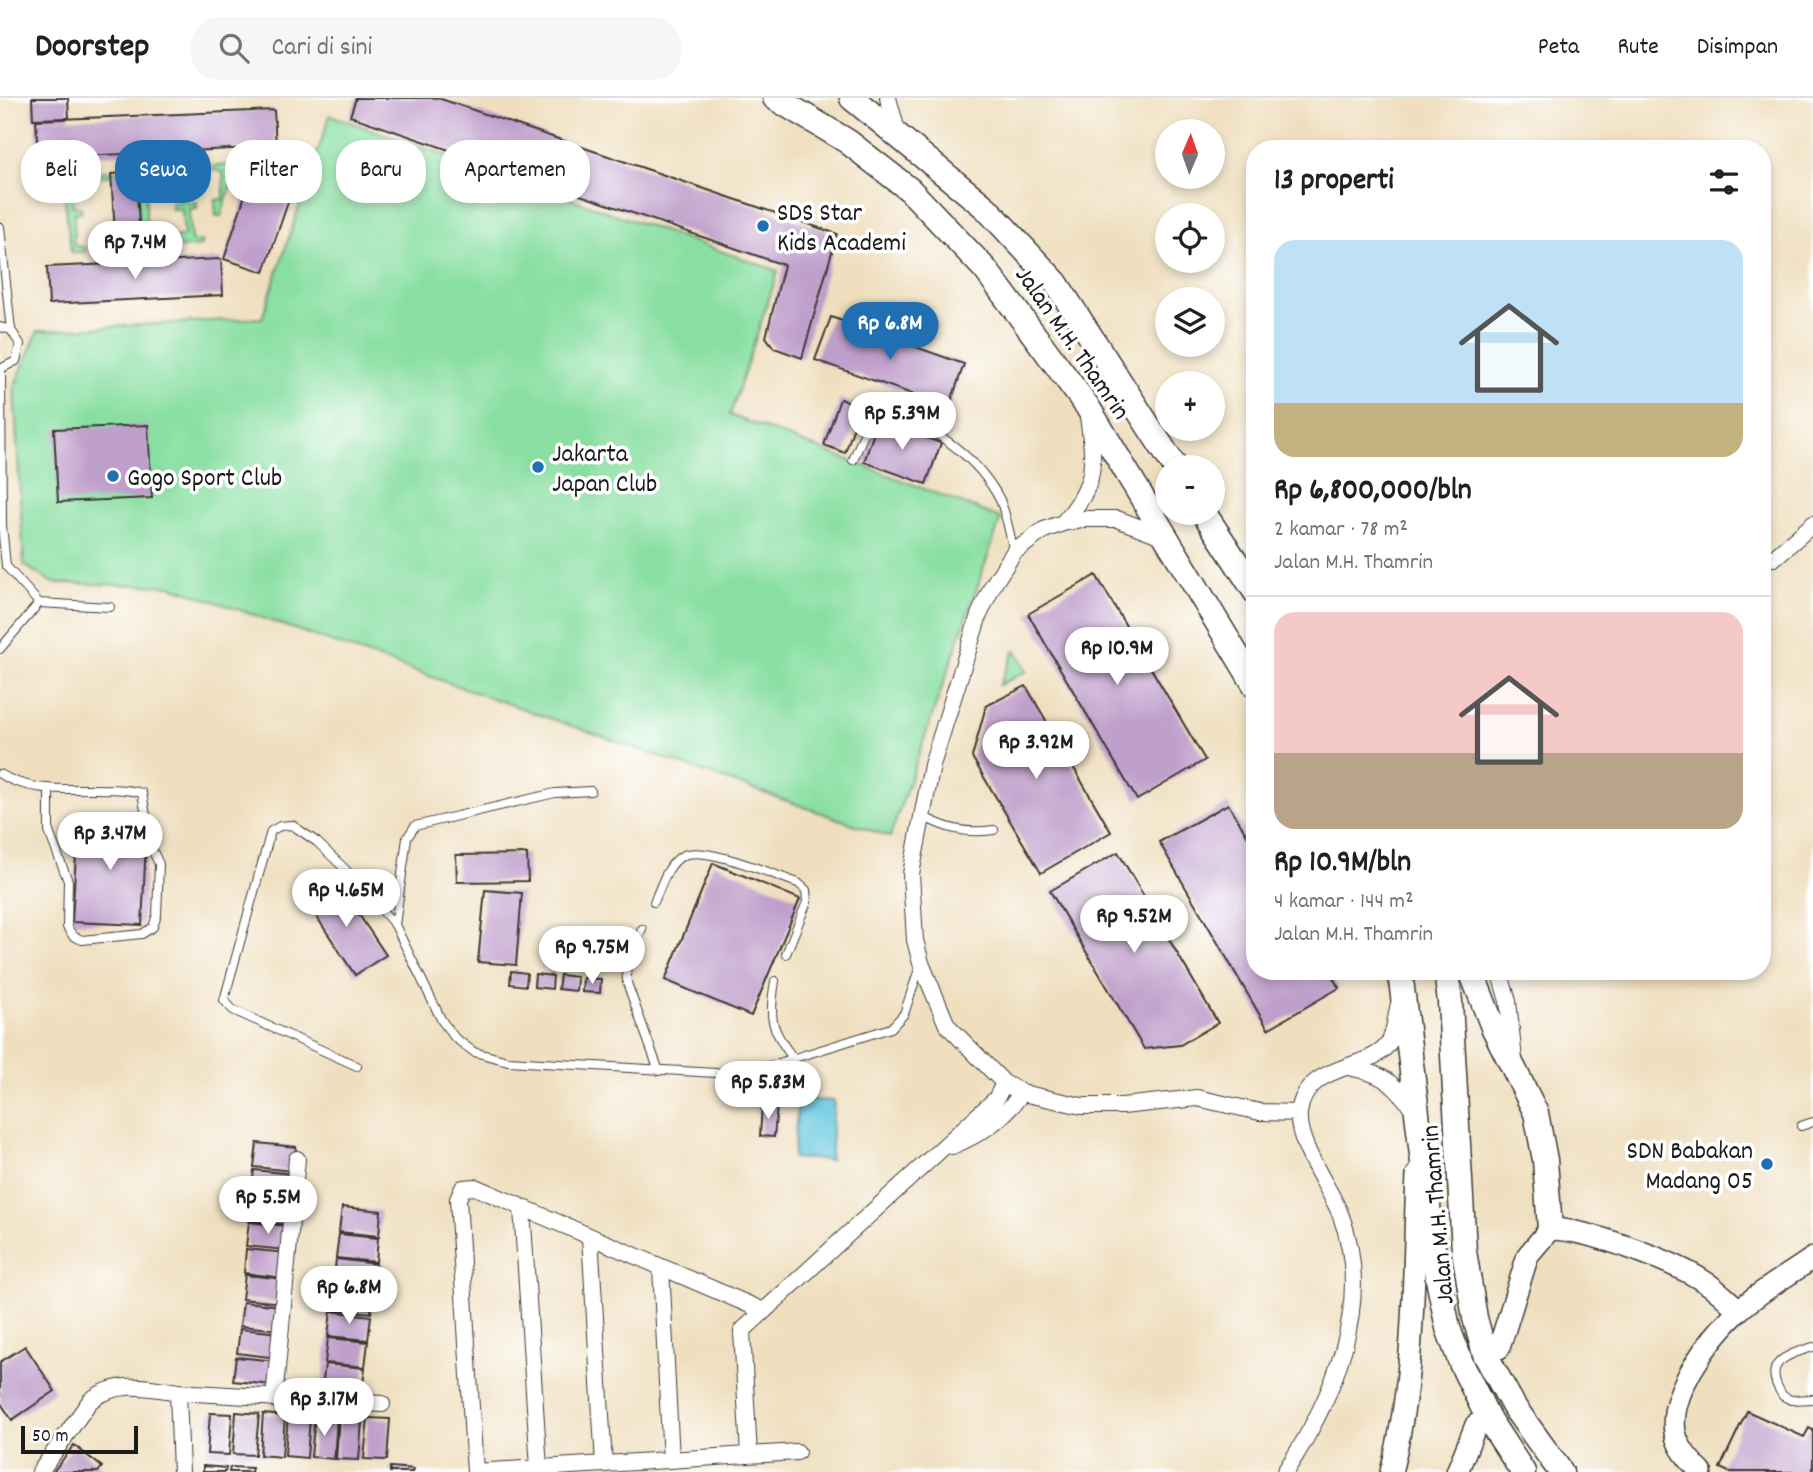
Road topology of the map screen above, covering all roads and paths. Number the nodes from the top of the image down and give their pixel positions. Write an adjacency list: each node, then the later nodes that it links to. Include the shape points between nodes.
1 (775, 98): 6 (main road, Jalan M.H. Thamrin, via 847,141)
2 (852, 98): 4 (main road, Jalan M.H. Thamrin)
3 (888, 98): 4 (street)
4 (898, 134): 5 (main road, Jalan M.H. Thamrin)
5 (934, 164): 6 (main road); 12 (main road, Jalan M.H. Thamrin, via 986,208 1056,283)
6 (911, 190): 11 (main road, Jalan M.H. Thamrin, via 985,269)
7 (0, 226): 9 (lane)
8 (0, 327): 9 (lane)
9 (11, 330): 10 (lane, via 20,353)
10 (0, 369): 16 (lane)
11 (1087, 406): 14 (street, via 1092,475 1083,499); 18 (main road, Jalan M.H. Thamrin)
12 (1167, 455)
13 (853, 460): 19 (lane, via 879,406 939,435 973,464 992,488)
14 (1063, 523): 18 (street, via 1117,519); 19 (street, via 1044,530)
15 (1813, 524): 20 (street)
16 (1, 525): 22 (lane, via 6,566)
17 (1212, 525): 21 (main road)
18 (1167, 538): 25 (main road, Jalan M.H. Thamrin)
19 (1014, 552): 29 (street, via 979,615 932,765)
20 (1774, 558)
21 (1246, 577)
22 (39, 603): 23 (lane); 24 (lane)
23 (110, 607)
24 (0, 649)
25 (1246, 670)
26 (0, 774): 27 (lane, via 11,781)
27 (49, 788): 27 (lane, via 142,793 159,864 153,927 142,934 82,940 73,936 67,927 68,881 49,832)
28 (592, 791): 32 (lane, via 555,793 415,826 407,838)
29 (922, 816): 30 (lane, via 949,830); 35 (street, via 911,874 912,928)
30 (994, 830)
31 (654, 902): 34 (lane, via 670,867 683,855 701,852 797,883 806,890 807,902)
32 (395, 925): 42 (lane, via 317,842 292,825 271,831 224,1000 233,1010); 44 (lane, via 442,1021 454,1038 474,1052 508,1061)
33 (642, 929): 44 (lane, via 626,965 628,983)
34 (786, 954)
35 (921, 963): 41 (lane, via 904,1014 891,1028); 46 (street, via 947,1025)
36 (1401, 980): 43 (street, via 1390,1042 1373,1056); 49 (main road, Jalan M.H. Thamrin)
37 (1447, 980): 80 (main road, Jalan M.H. Thamrin, via 1464,1251 1475,1318 1485,1354)
38 (1475, 980): 45 (main road)
39 (1502, 980): 45 (street)
40 (775, 981): 41 (lane, via 770,1016 777,1037)
41 (793, 1058): 44 (lane, via 753,1072)
42 (357, 1066)
43 (1346, 1067): 48 (street, via 1328,1072 1308,1092); 49 (street, via 1376,1072 1395,1085)
44 (659, 1070)
45 (1516, 1073): 55 (main road, via 1536,1112)
46 (1004, 1083): 47 (street); 52 (street, via 996,1099)
47 (1021, 1093): 48 (street, via 1082,1106 1198,1098 1260,1112); 52 (street, via 1009,1110 979,1135)
48 (1299, 1113): 76 (street, via 1302,1135 1341,1216 1349,1245 1351,1300 1344,1352 1331,1390)
49 (1419, 1118): 77 (main road, via 1406,1377 1401,1432); 79 (main road, Jalan M.H. Thamrin, via 1435,1265 1448,1328 1489,1420)
50 (1813, 1122): 51 (lane)
51 (1801, 1126)
52 (940, 1152): 60 (street)
53 (297, 1158): 64 (street)
54 (522, 1208): 56 (street); 72 (street); 75 (street, via 475,1187 463,1188 458,1199)
55 (1550, 1229): 59 (main road, via 1572,1229 1636,1251 1705,1282); 62 (main road, via 1528,1255)
56 (590, 1237): 58 (street); 71 (street)
57 (1813, 1258): 59 (main road)
58 (661, 1268): 60 (street); 70 (street)
59 (1739, 1310): 81 (main road, via 1697,1361 1679,1399 1675,1431 1686,1457)
60 (764, 1311): 69 (street, via 742,1331)
61 (1813, 1347): 65 (lane, via 1785,1354 1779,1360 1776,1379 1783,1396)
62 (1499, 1348)
63 (178, 1392): 64 (street); 73 (street, via 126,1386 100,1393); 74 (street)
64 (274, 1399): 66 (street)
65 (1813, 1399)
66 (382, 1404)
67 (1476, 1425): 78 (main road)
68 (797, 1452): 69 (street)
69 (749, 1455): 70 (street)
70 (671, 1460): 71 (street)
71 (604, 1464): 72 (street)
72 (539, 1468): 75 (street)
73 (40, 1472)
74 (181, 1472)
75 (475, 1472)
76 (1285, 1472)
77 (1391, 1472)
78 (1457, 1472)
79 (1523, 1472)
80 (1561, 1472)
81 (1701, 1472)

